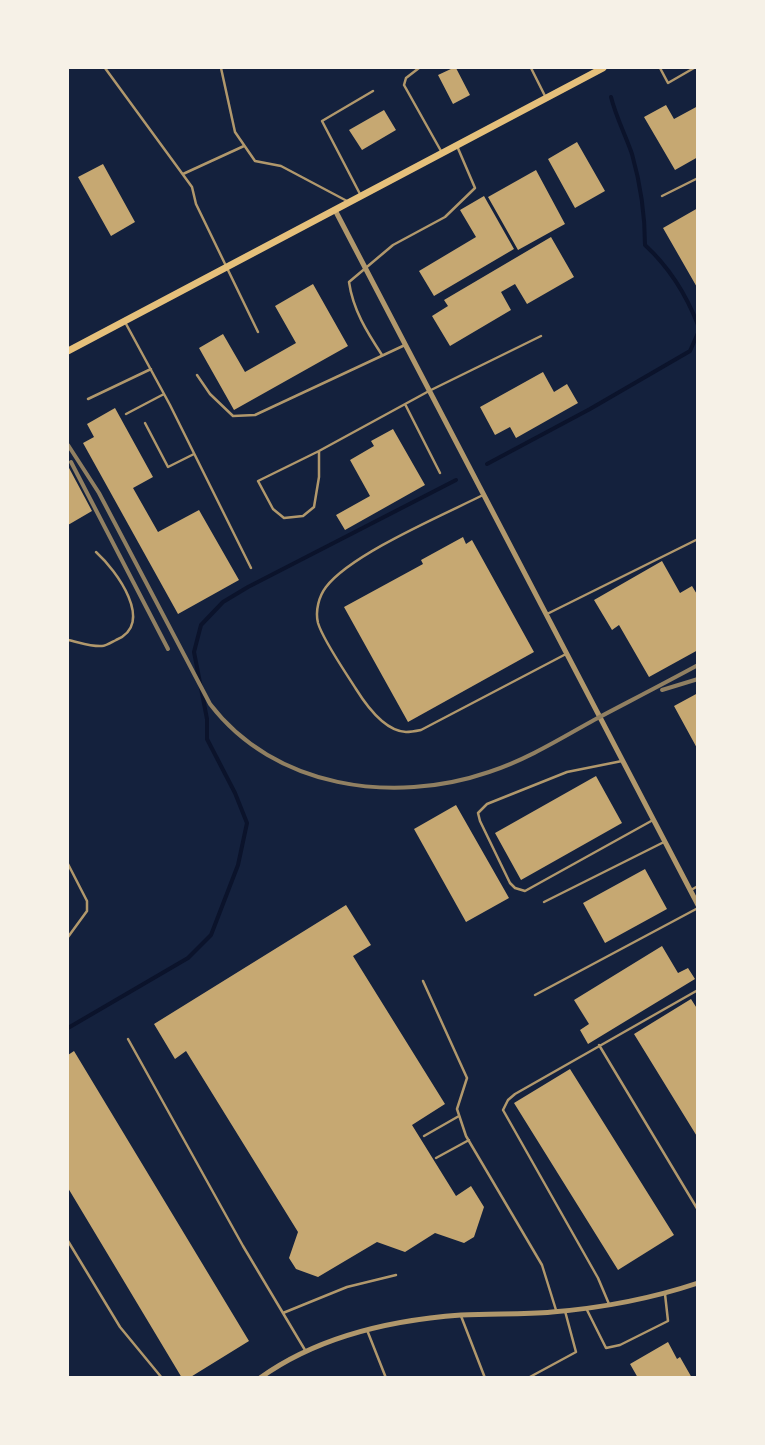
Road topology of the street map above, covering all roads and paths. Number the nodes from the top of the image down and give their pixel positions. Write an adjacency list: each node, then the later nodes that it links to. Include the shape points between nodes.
1 (105, 68): 13 (lane)
2 (221, 68): 11 (lane, via 235,132)
3 (419, 68): 12 (lane, via 406,78 404,85)
4 (531, 68): 9 (lane)
5 (603, 68): 9 (main road)
6 (660, 68): 7 (lane, via 668,82)
7 (694, 68)
8 (373, 92): 15 (lane, via 322,121)
9 (546, 98): 10 (main road)
10 (456, 145): 12 (main road); 20 (lane, via 475,188 446,217 393,245)
11 (244, 146): 13 (lane); 17 (lane, via 256,161 281,166)
12 (442, 153): 15 (main road)
13 (183, 174): 19 (lane, via 192,187 196,204)
14 (698, 178): 16 (lane)
15 (361, 196): 17 (main road)
16 (662, 196)
17 (349, 202): 18 (main road)
18 (334, 210): 19 (main road); 20 (street)
19 (226, 268): 21 (main road); 22 (lane)
20 (365, 268): 24 (street); 26 (lane, via 349,282 351,300)
21 (124, 320): 25 (main road); 27 (lane)
22 (258, 332)
23 (541, 336): 29 (lane)
24 (405, 345): 26 (lane); 29 (street)
25 (68, 351)
26 (382, 355): 28 (lane, via 255,415 233,416 210,394)
27 (151, 369): 30 (lane); 31 (lane)
28 (197, 375)
29 (429, 391): 32 (lane); 38 (street)
30 (164, 394): 33 (lane); 36 (lane)
31 (88, 399)
32 (405, 404): 35 (lane); 37 (lane)
33 (126, 414)
34 (145, 423): 36 (lane, via 168,467)
35 (319, 451): 35 (lane, via 314,507 303,516 284,518 273,509 258,481)
36 (194, 454): 41 (lane)
37 (440, 472)
38 (483, 495): 42 (street); 44 (lane, via 366,555 326,587 318,602 318,623 338,662 376,714 391,727 405,732 421,730)
39 (698, 539): 42 (lane)
40 (96, 552): 43 (lane, via 111,566 123,585 132,608 132,624 123,637 102,646)
41 (251, 568)
42 (546, 614): 44 (street)
43 (68, 640)
44 (566, 654): 45 (street)
45 (622, 761): 46 (street); 46 (lane, via 567,772 487,804 478,813 510,883 525,891)
46 (653, 820): 47 (street)
47 (664, 842): 50 (street); 51 (lane)
48 (68, 864): 53 (lane, via 87,901 87,911)
49 (698, 886): 50 (lane)
50 (690, 890): 52 (street)
51 (544, 902)
52 (698, 907): 56 (lane)
53 (68, 937)
54 (423, 981): 59 (lane, via 467,1078 458,1101)
55 (698, 990): 58 (lane)
56 (535, 995)
57 (128, 1039): 72 (lane)
58 (599, 1044): 63 (lane); 68 (lane, via 515,1094 503,1110 598,1278)
59 (460, 1116): 60 (lane); 61 (lane)
60 (424, 1136)
61 (469, 1140): 62 (lane); 71 (lane, via 542,1265)
62 (436, 1158)
63 (698, 1210)
64 (68, 1241): 76 (lane, via 120,1327)
65 (396, 1275): 72 (lane, via 347,1287)
66 (698, 1283): 67 (street)
67 (665, 1294): 68 (street); 69 (lane, via 668,1321 620,1345 606,1348)
68 (610, 1306): 69 (street)
69 (586, 1308): 70 (street)
70 (565, 1311): 71 (street); 80 (lane, via 576,1352)
71 (556, 1312): 73 (street)
72 (283, 1313): 75 (lane)
73 (461, 1315): 74 (street); 79 (lane)
74 (367, 1330): 75 (street, via 322,1343); 78 (lane)
75 (306, 1352): 77 (street)
76 (162, 1378)
77 (260, 1378)
78 (386, 1378)
79 (484, 1378)
80 (528, 1378)

